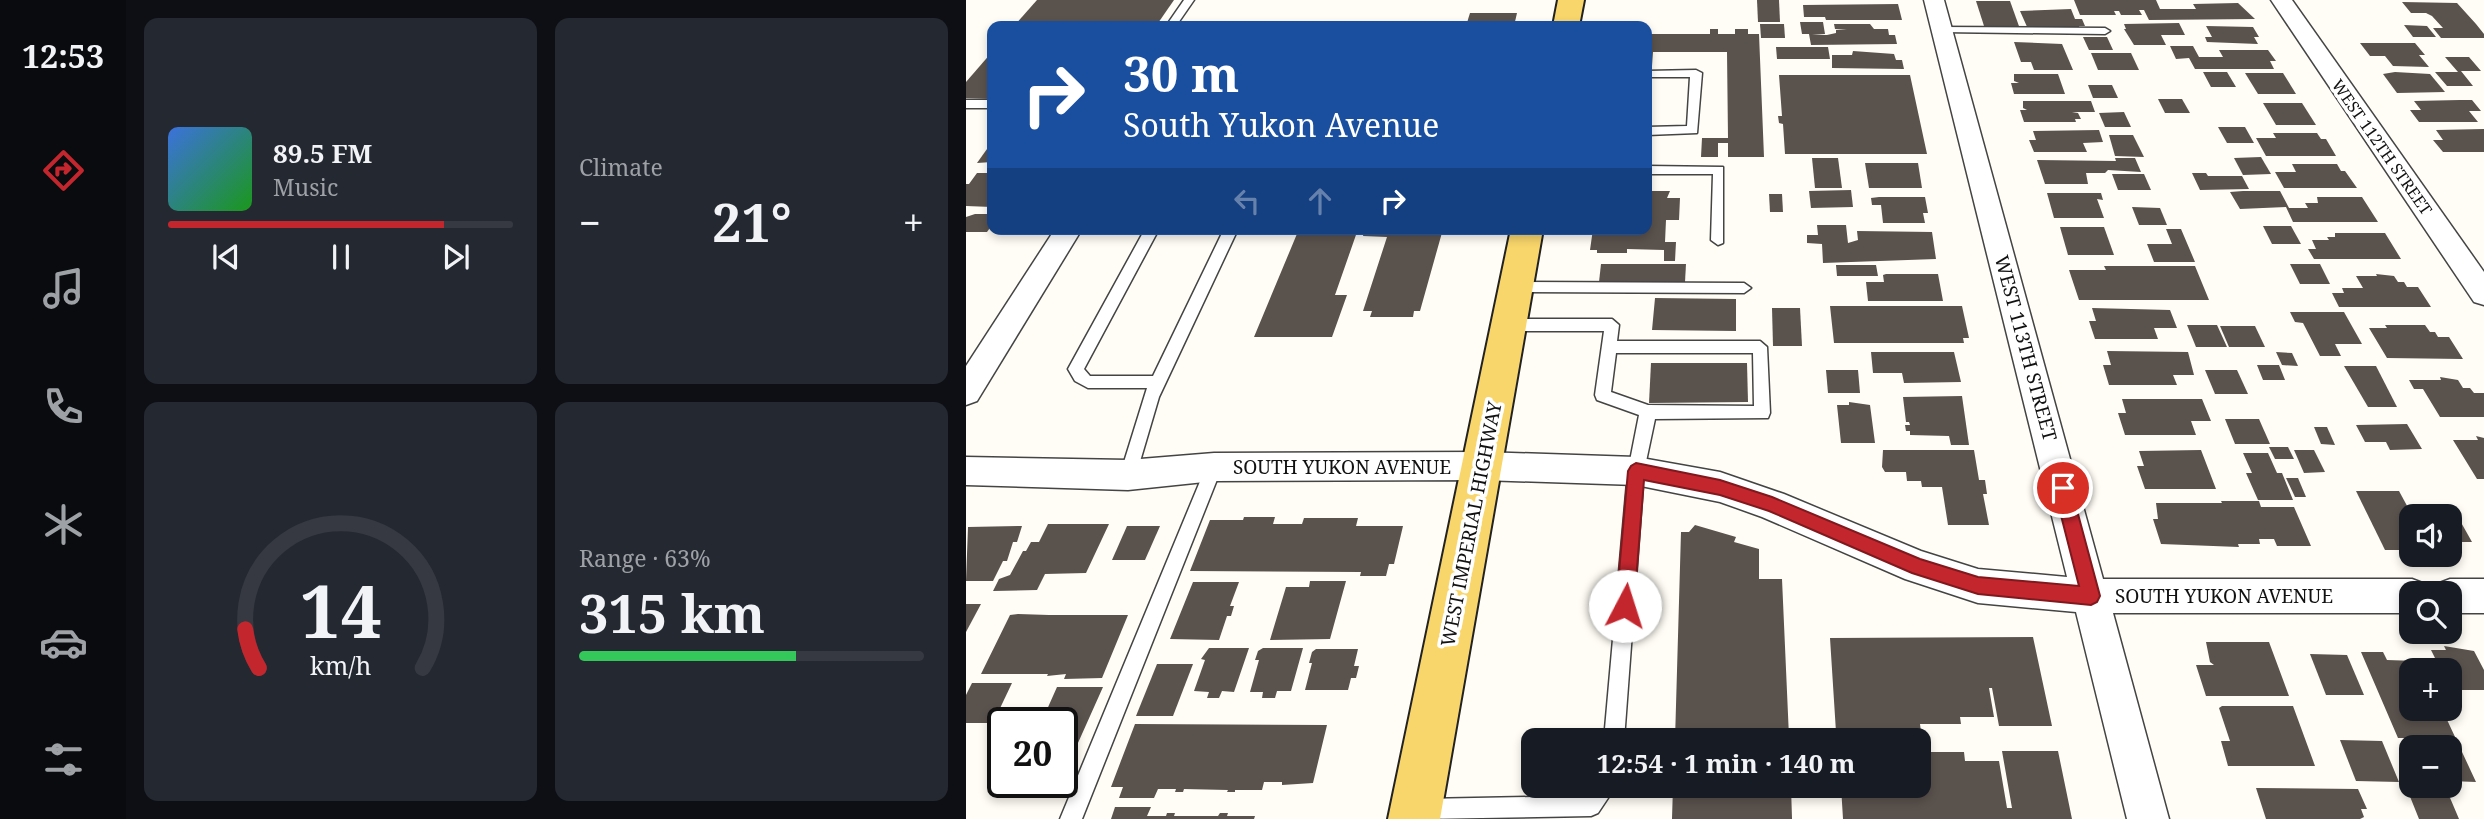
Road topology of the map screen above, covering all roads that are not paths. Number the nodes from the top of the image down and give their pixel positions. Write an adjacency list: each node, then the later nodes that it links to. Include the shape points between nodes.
1 (1189, 0): 5 (lane)
2 (1571, 0): 6 (main road)
3 (2281, 0): 20 (street, WEST 112TH STREET)
4 (1938, 15): 7 (lane); 31 (street, WEST 113TH STREET)
5 (1174, 21)
6 (1567, 21)
7 (2105, 31)
8 (1652, 74): 11 (lane, via 1696,73 1693,130)
9 (966, 104): 10 (lane)
10 (987, 104)
11 (1652, 131)
12 (1652, 170): 17 (lane, via 1719,170)
13 (1065, 235): 24 (street)
14 (1149, 235): 23 (lane, via 1076,369 1088,382)
15 (1228, 235): 23 (lane)
16 (1526, 235): 18 (main road, WEST IMPERIAL HIGHWAY)
17 (1718, 240)
18 (1516, 287): 19 (lane); 21 (main road, WEST IMPERIAL HIGHWAY)
19 (1744, 288)
20 (2484, 294)
21 (1509, 325): 22 (lane, via 1612,325); 26 (main road, WEST IMPERIAL HIGHWAY)
22 (1608, 348): 25 (lane, via 1603,395); 25 (lane, via 1721,355 1760,347 1762,413 1719,407)
23 (1158, 382): 30 (lane)
24 (966, 392)
25 (1648, 412): 29 (lane)
26 (1482, 466): 27 (street, SOUTH YUKON AVENUE); 29 (street, SOUTH YUKON AVENUE); 37 (main road, WEST IMPERIAL HIGHWAY)
27 (1214, 467): 30 (street, SOUTH YUKON AVENUE); 38 (lane)
28 (966, 471): 30 (street, SOUTH YUKON AVENUE)
29 (1636, 471): 31 (street, SOUTH YUKON AVENUE, via 1720,487 1918,567 1978,586); 35 (lane)
30 (1128, 475)
31 (2091, 596): 32 (street, SOUTH YUKON AVENUE); 39 (street, WEST 113TH STREET)
32 (2399, 596)
33 (2462, 596): 34 (street)
34 (2484, 596)
35 (1615, 728)
36 (1597, 798): 37 (lane, via 1591,806)
37 (1415, 814)
38 (1071, 819)
39 (2148, 819)

